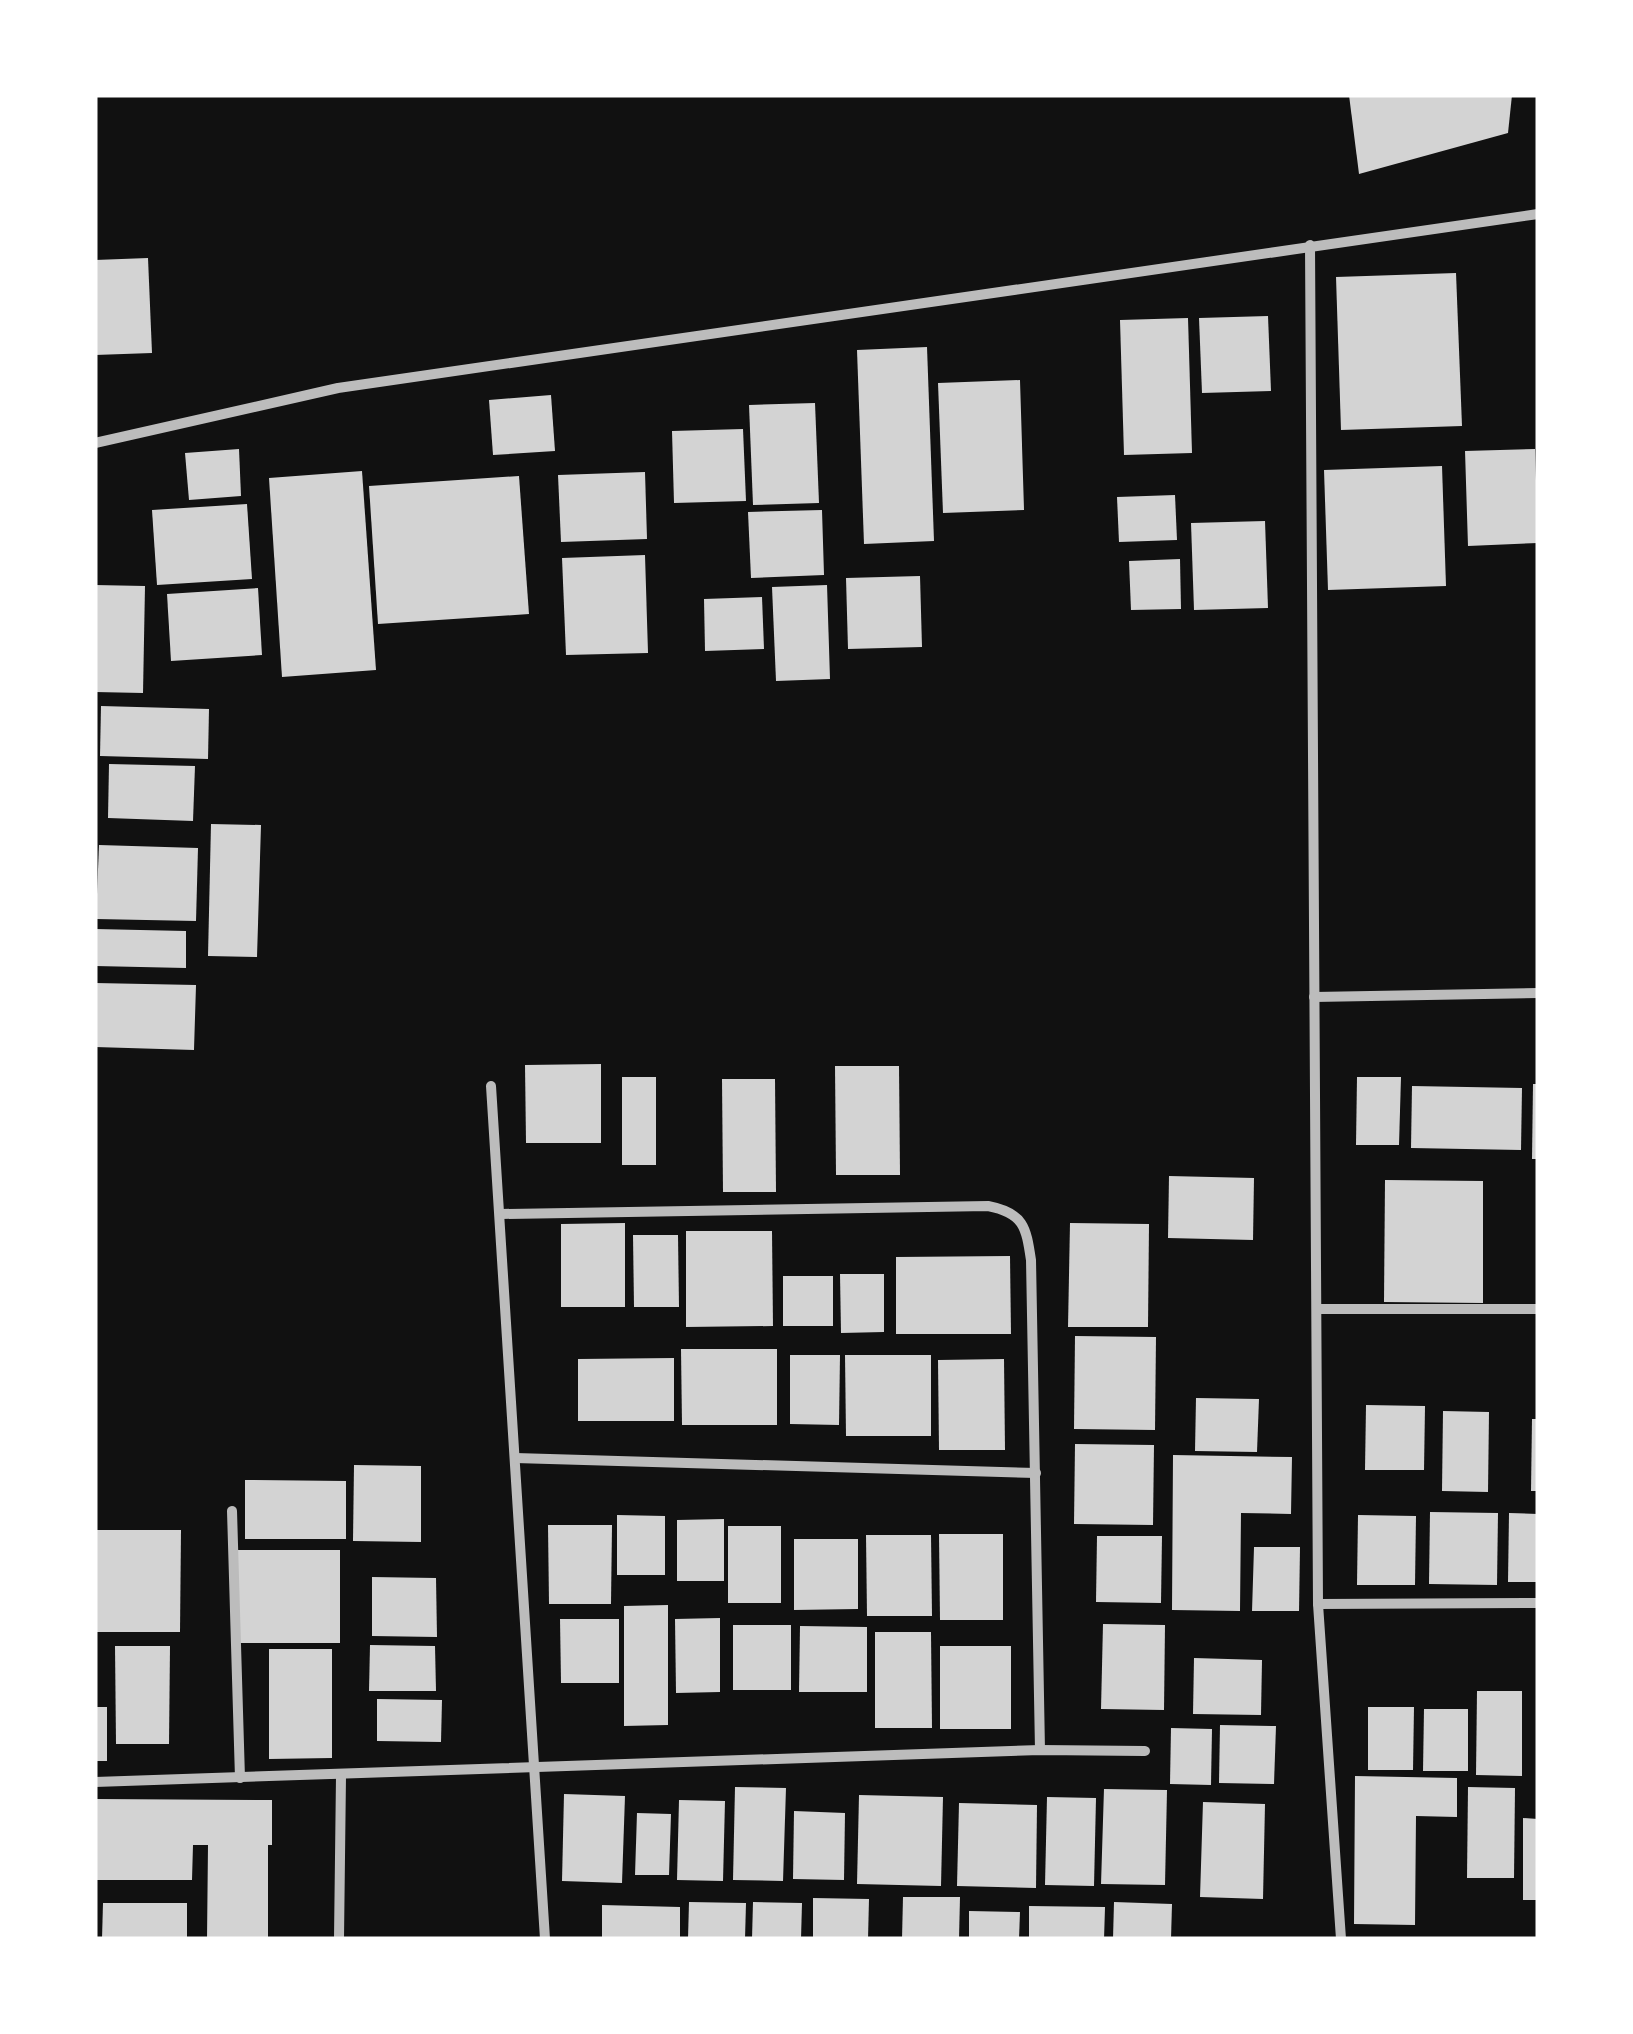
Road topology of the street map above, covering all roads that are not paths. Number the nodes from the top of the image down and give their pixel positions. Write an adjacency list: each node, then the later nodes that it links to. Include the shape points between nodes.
1 (1538, 214): 2 (street)
2 (1310, 245): 3 (street, via 338,388); 5 (street)
3 (95, 443)
4 (1538, 993): 5 (street)
5 (1314, 997): 9 (street)
6 (491, 1086): 7 (street)
7 (502, 1214): 10 (street); 11 (street, via 1009,1210 1020,1219 1031,1260)
8 (1538, 1308): 9 (street)
9 (1317, 1309): 14 (street)
10 (515, 1458): 11 (street); 17 (street)
11 (1036, 1473): 15 (street)
12 (232, 1511): 19 (street)
13 (1538, 1603): 14 (street)
14 (1318, 1604): 23 (street)
15 (1040, 1750): 16 (street); 17 (street)
16 (1146, 1750)
17 (532, 1766): 18 (street); 22 (street)
18 (341, 1776): 19 (street); 21 (street)
19 (240, 1778): 20 (street)
20 (95, 1782)
21 (339, 1939)
22 (545, 1939)
23 (1341, 1939)

